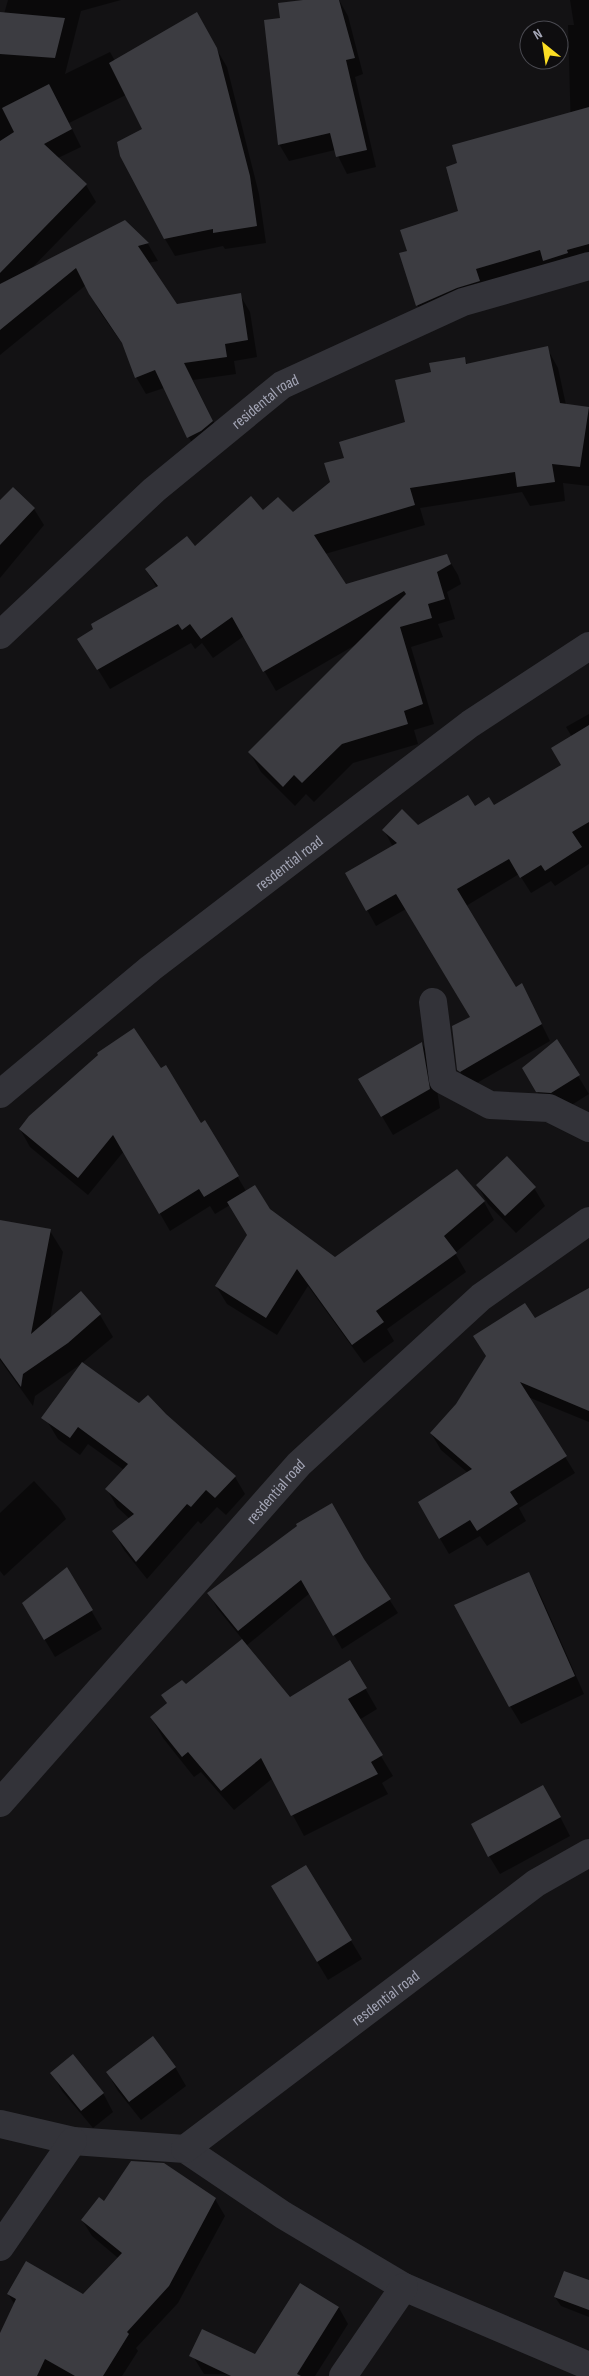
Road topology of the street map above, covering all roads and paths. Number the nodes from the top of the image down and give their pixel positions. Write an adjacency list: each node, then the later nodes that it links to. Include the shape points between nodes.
1 (589, 266): 2 (street, residental road, via 463,302 282,385 154,490)
2 (0, 635)
3 (589, 646): 5 (street, resdential road, via 454,736 150,968)
4 (433, 1002): 6 (street, via 444,1080 490,1105 549,1108)
5 (0, 1094)
6 (589, 1128)
7 (589, 1220): 8 (street, resdential road, via 482,1297 299,1464)
8 (0, 1803)
9 (589, 1852): 12 (street, resdential road, via 536,1884)
10 (0, 2124): 11 (street)
11 (73, 2141): 12 (street); 13 (street)
12 (185, 2149): 14 (street, via 283,2215)
13 (0, 2247)
14 (404, 2287): 15 (street); 16 (street)
15 (589, 2366)
16 (343, 2376)

